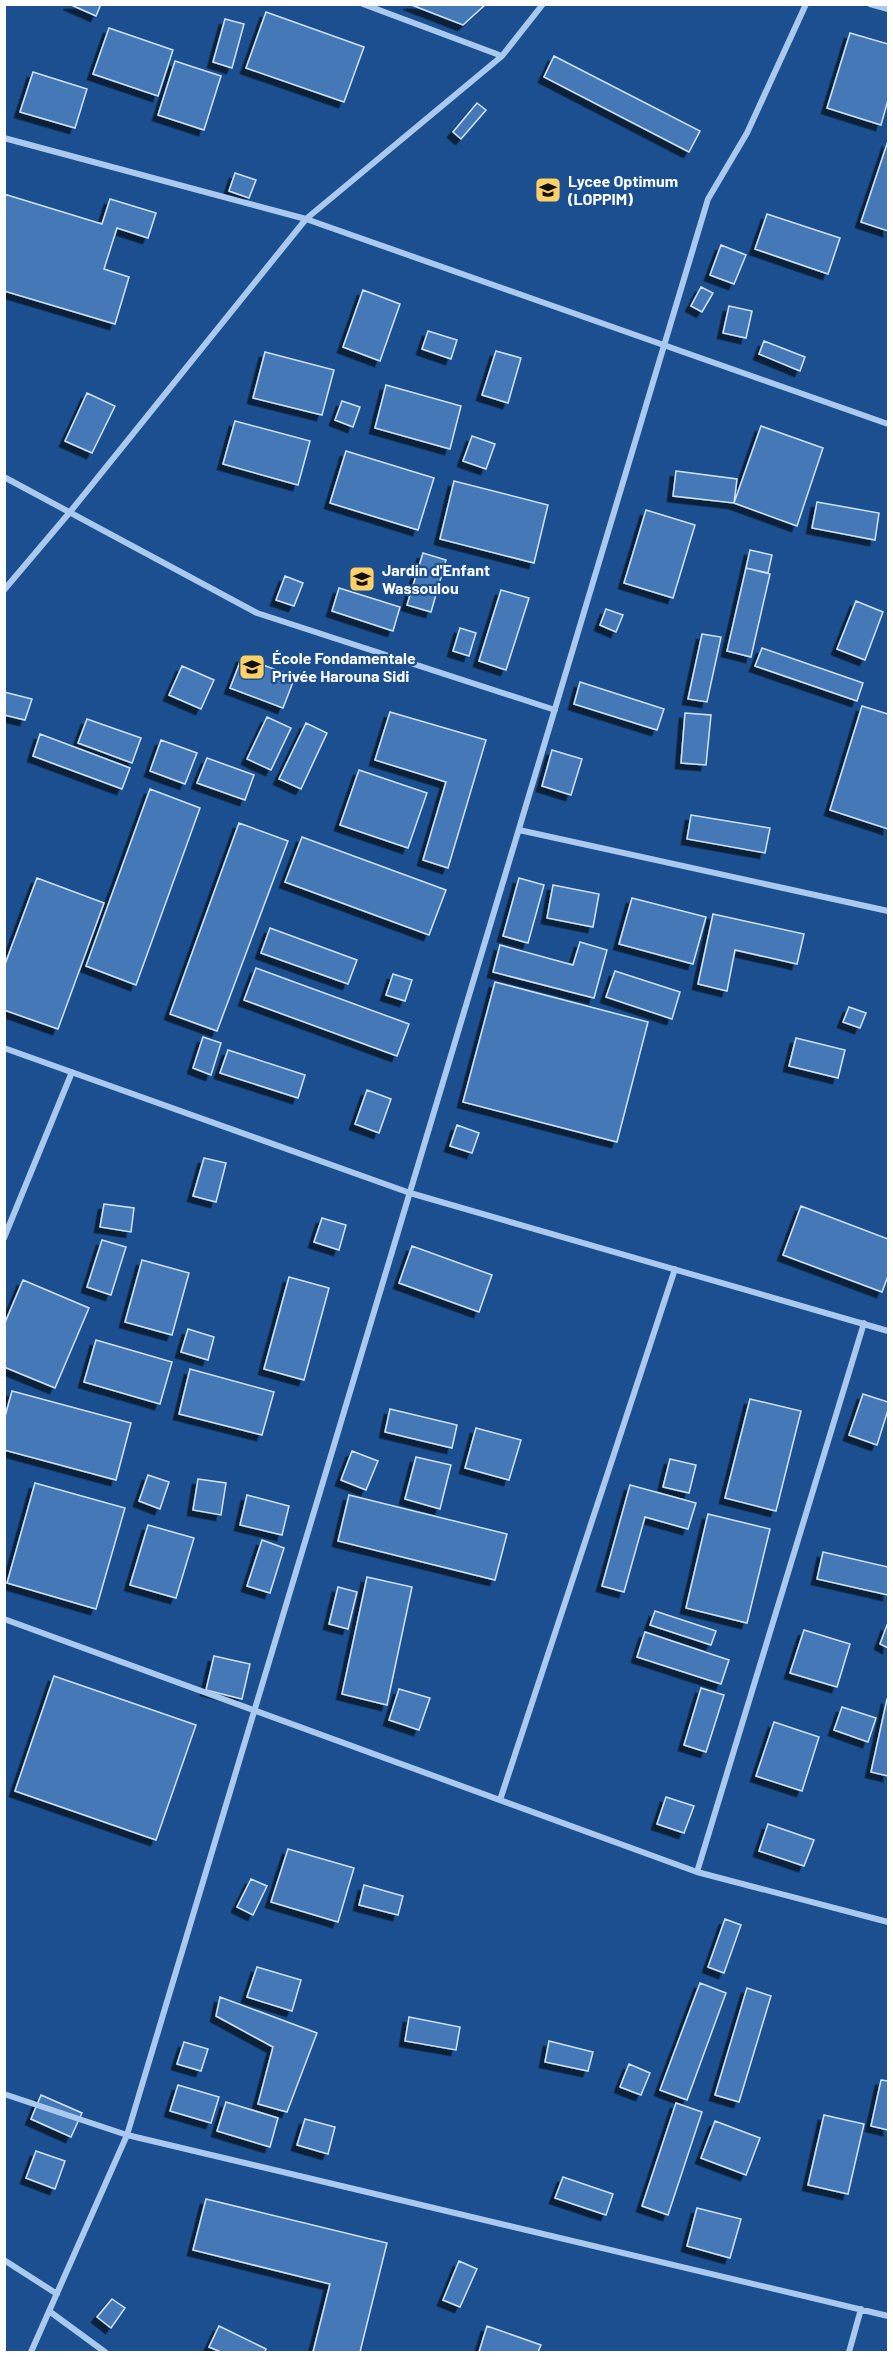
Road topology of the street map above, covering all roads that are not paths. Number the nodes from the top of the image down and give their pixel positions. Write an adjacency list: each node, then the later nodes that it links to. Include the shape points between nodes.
1 (363, 4): 6 (street)
2 (543, 4): 6 (street)
3 (806, 4): 9 (street, via 747,133 708,199)
4 (870, 4): 5 (street)
5 (888, 9)
6 (502, 56): 8 (street)
7 (4, 138): 8 (street)
8 (306, 219): 9 (street); 12 (street)
9 (664, 345): 10 (street); 14 (street)
10 (888, 424)
11 (4, 477): 12 (street)
12 (70, 512): 13 (street); 14 (street, via 257,613)
13 (4, 590)
14 (555, 710): 15 (street)
15 (519, 830): 16 (street); 19 (street)
16 (888, 911)
17 (4, 1048): 18 (street)
18 (72, 1072): 19 (street); 20 (street)
19 (410, 1193): 21 (street); 25 (street)
20 (4, 1238)
21 (675, 1269): 22 (street); 26 (street)
22 (864, 1323): 23 (street); 27 (street)
23 (888, 1331)
24 (4, 1619): 25 (street)
25 (255, 1710): 26 (street); 30 (street)
26 (500, 1800): 27 (street)
27 (697, 1872): 28 (street)
28 (888, 1922)
29 (4, 2094): 30 (street)
30 (127, 2135): 32 (street); 33 (street)
31 (4, 2260): 32 (street)
32 (57, 2294): 34 (street)
33 (861, 2309): 35 (street); 38 (street)
34 (49, 2311): 36 (street); 37 (street)
35 (888, 2316)
36 (31, 2352)
37 (105, 2352)
38 (849, 2352)

